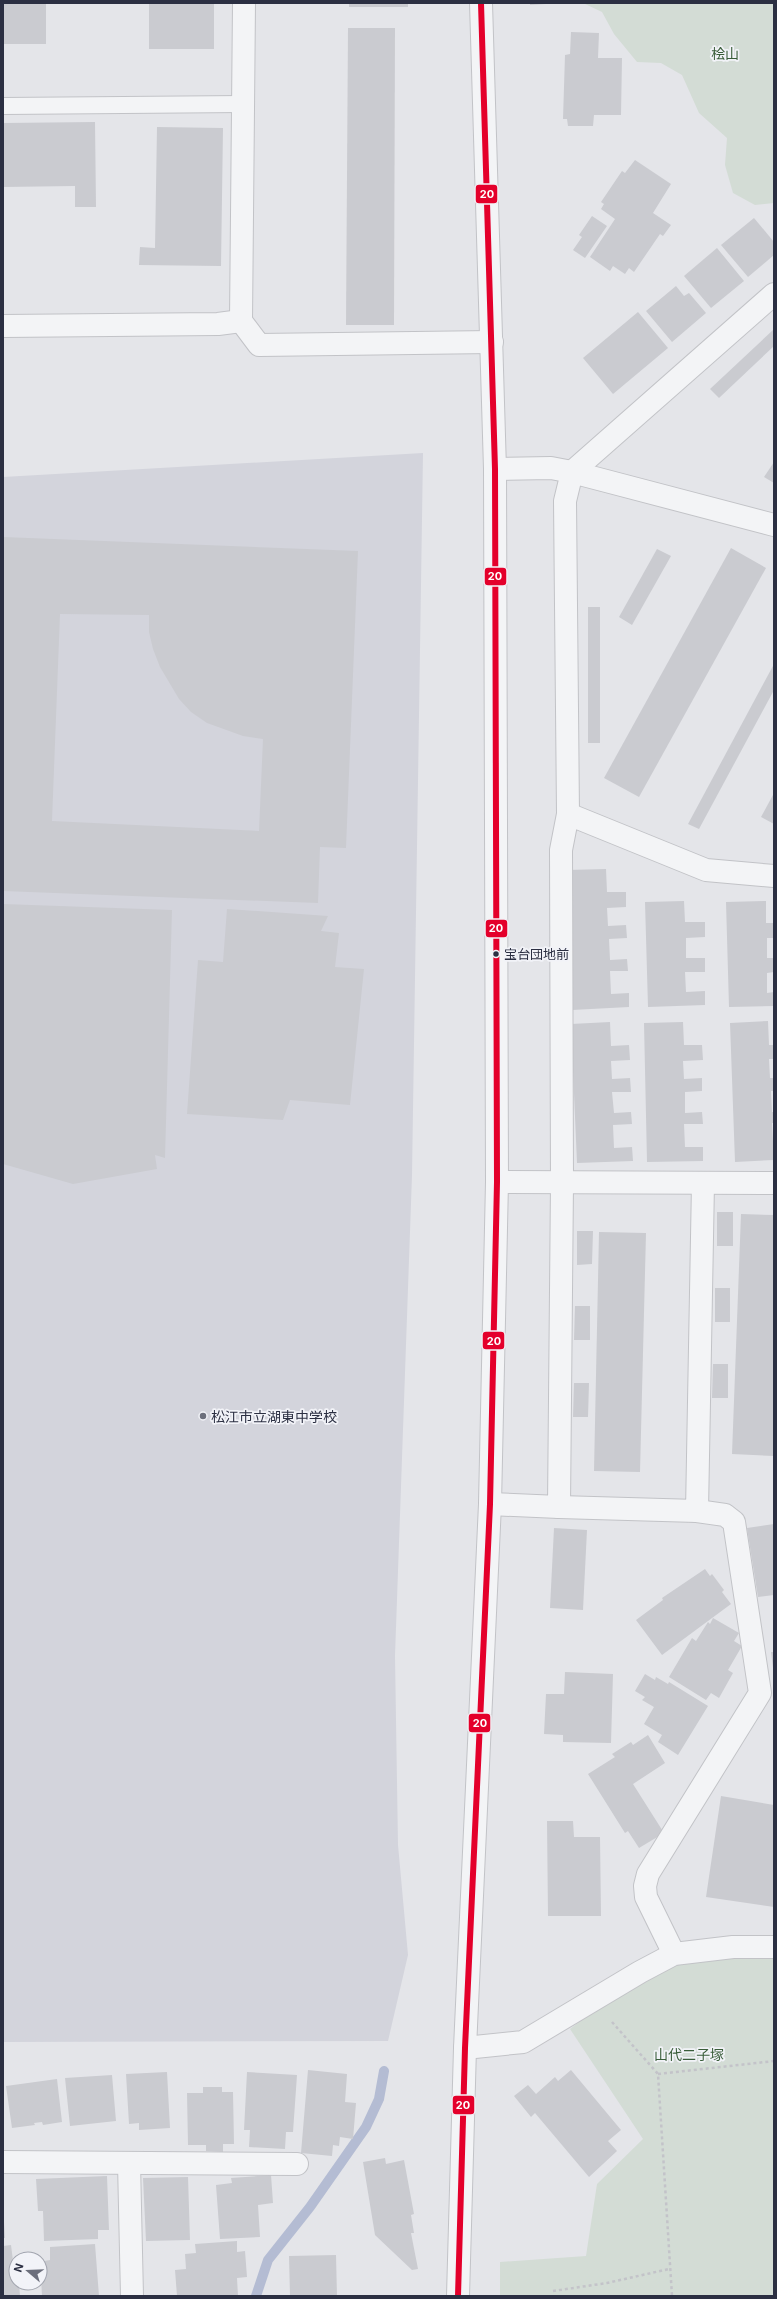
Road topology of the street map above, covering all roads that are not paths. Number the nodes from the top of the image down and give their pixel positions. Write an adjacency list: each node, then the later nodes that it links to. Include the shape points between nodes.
1 (244, 3): 3 (street)
2 (481, 3): 8 (street)
3 (243, 104): 4 (lane); 6 (street)
4 (3, 106)
5 (774, 294): 10 (street)
6 (241, 322): 7 (street); 8 (street, via 259,344)
7 (3, 326)
8 (492, 342): 9 (street)
9 (495, 469): 10 (street, via 551,468); 14 (street)
10 (572, 472): 11 (street); 12 (street, via 565,501)
11 (774, 525)
12 (568, 814): 13 (street, via 706,870); 15 (street, via 561,850)
13 (774, 876)
14 (497, 1182): 15 (street); 18 (street)
15 (562, 1183): 16 (street); 19 (street)
16 (703, 1183): 17 (street); 20 (street)
17 (774, 1183)
18 (490, 1504): 19 (street); 23 (street)
19 (559, 1507): 20 (street)
20 (697, 1511): 22 (street, via 725,1515 734,1522 760,1693 648,1874 646,1897)
21 (774, 1947): 22 (street, via 733,1947)
22 (674, 1954): 23 (street, via 523,2042)
23 (465, 2048): 28 (street)
24 (3, 2162): 25 (street)
25 (129, 2163): 26 (street); 27 (street)
26 (296, 2164)
27 (132, 2296)
28 (458, 2296)

